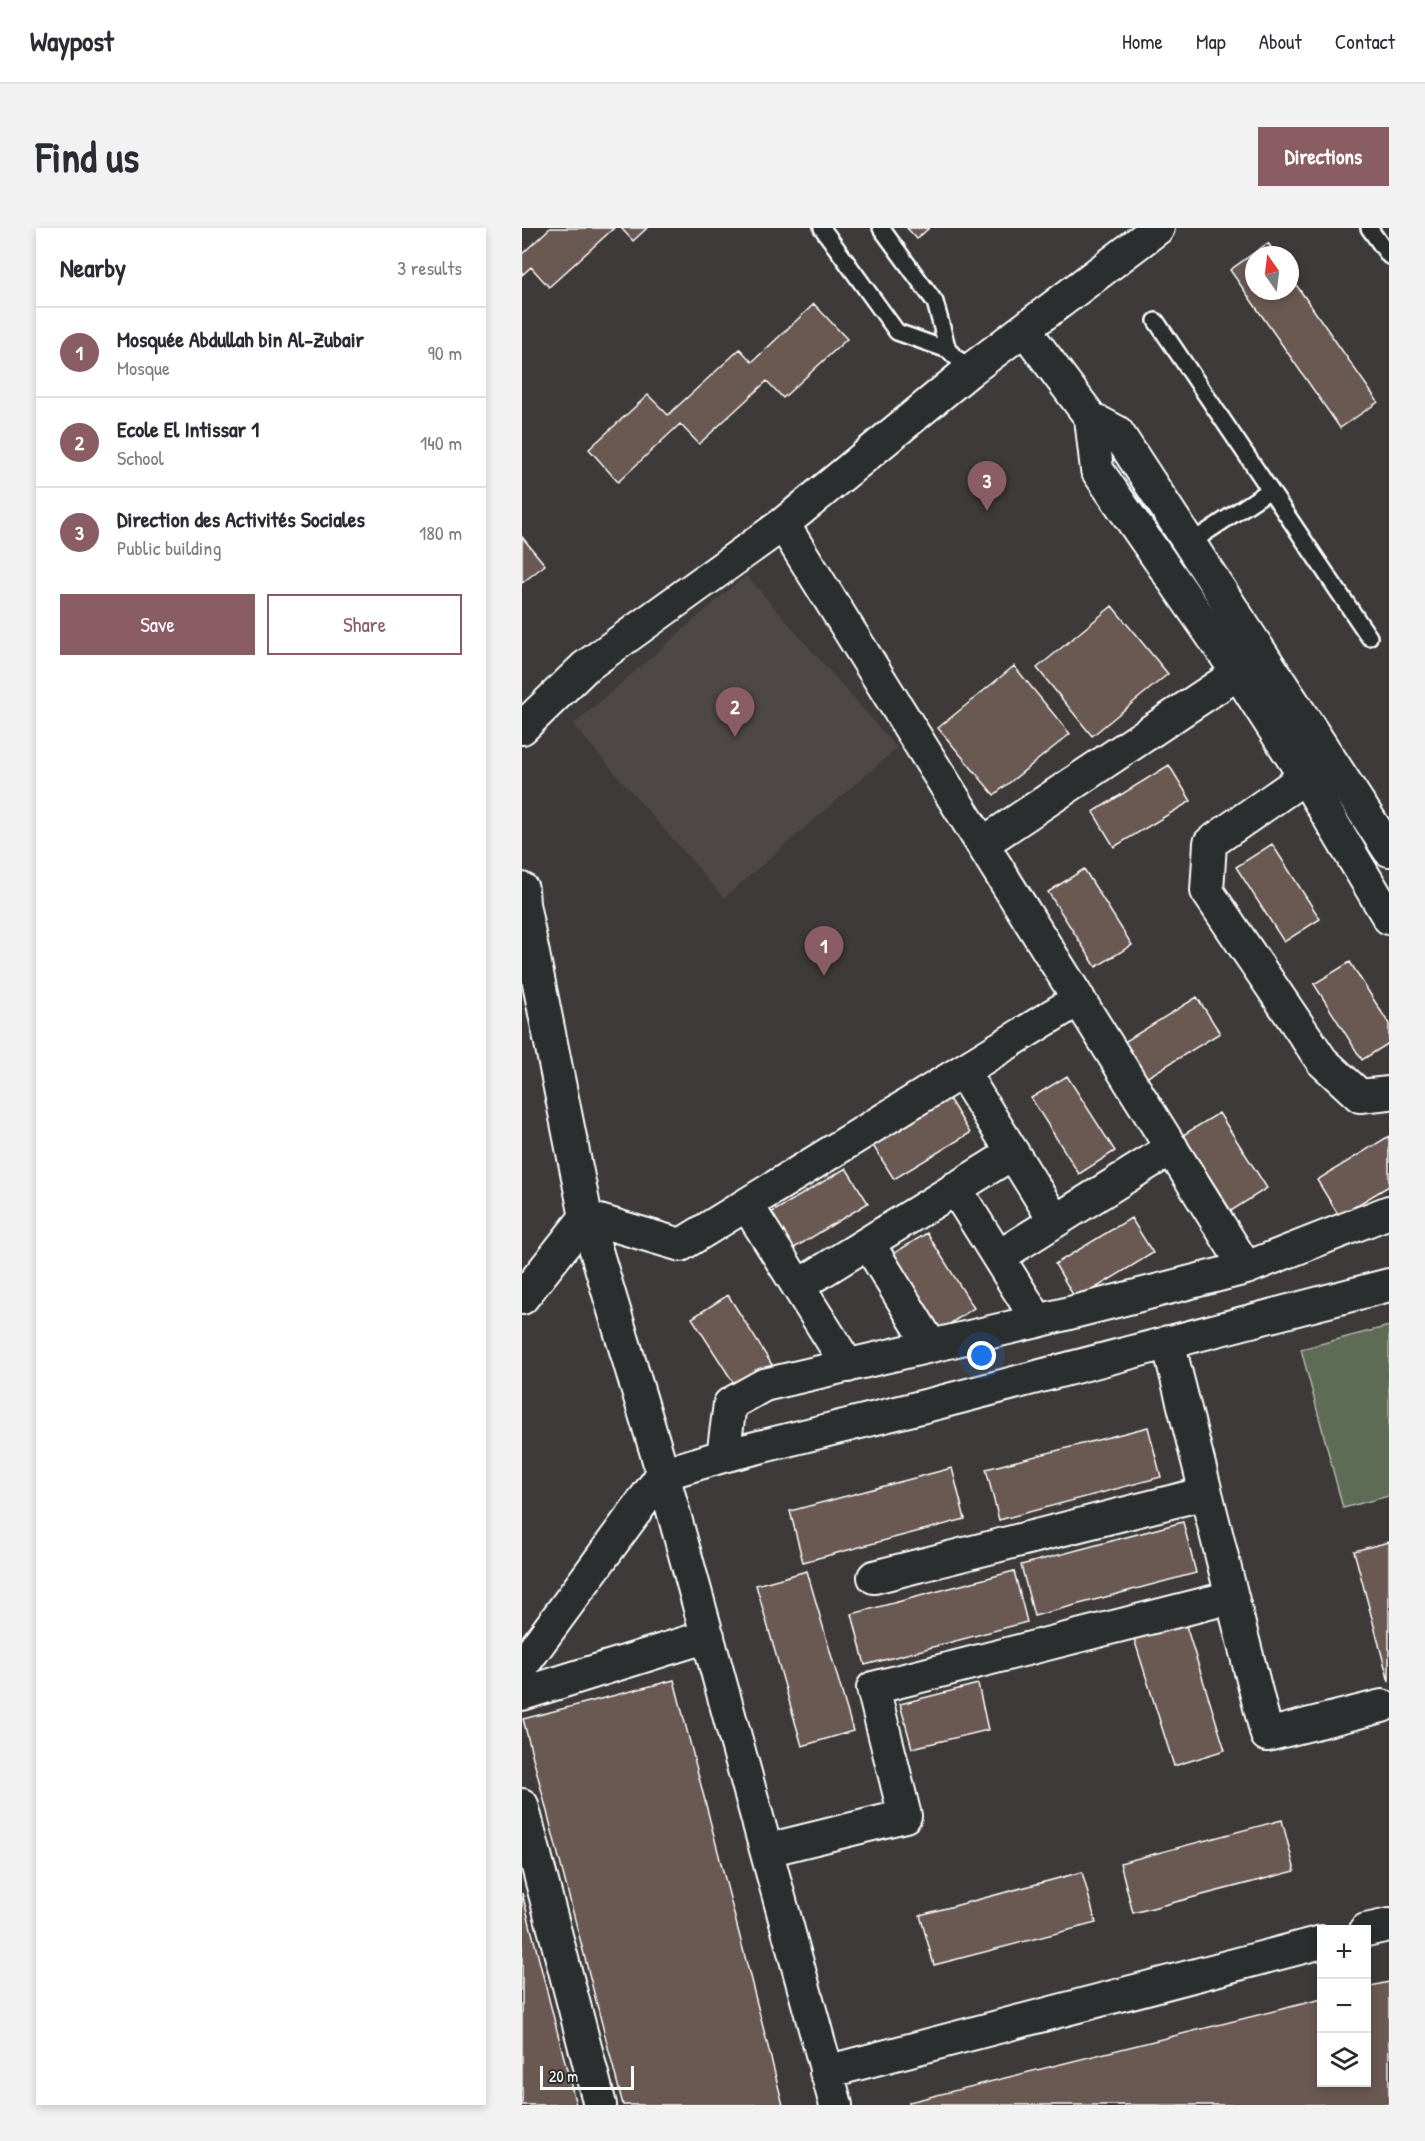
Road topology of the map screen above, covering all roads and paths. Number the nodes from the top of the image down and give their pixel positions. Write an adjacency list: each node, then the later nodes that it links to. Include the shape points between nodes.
1 (822, 228): 8 (lane, via 897,332)
2 (881, 228): 8 (lane, via 936,302)
3 (1158, 228): 7 (street)
4 (1369, 228): 5 (lane)
5 (1389, 256)
6 (1156, 321): 10 (lane)
7 (1025, 330): 8 (street); 9 (street)
8 (959, 360): 11 (street)
9 (1091, 418): 12 (street, via 1117,432); 14 (street, via 1097,470)
10 (1270, 490): 12 (lane); 13 (lane)
11 (783, 524): 15 (street, via 585,667); 17 (street)
12 (1190, 543): 18 (street)
13 (1369, 637)
14 (1238, 673): 16 (street); 17 (street)
15 (522, 728)
16 (1305, 777): 20 (street); 24 (street, via 1210,843 1207,891 1322,1061 1360,1096)
17 (982, 844): 22 (street)
18 (1389, 850)
19 (522, 889): 21 (street)
20 (1389, 918)
21 (530, 978): 30 (street)
22 (1079, 999): 23 (street); 25 (street)
23 (962, 1071): 26 (street); 28 (street)
24 (1389, 1093)
25 (1172, 1148): 31 (street); 34 (street)
26 (1013, 1153): 27 (street); 31 (street)
27 (955, 1188): 32 (street); 33 (street)
28 (747, 1205): 30 (street, via 681,1245); 36 (street)
29 (1389, 1212): 34 (street)
30 (586, 1217): 37 (street); 43 (street)
31 (1055, 1221): 33 (street)
32 (868, 1243): 36 (street); 40 (street)
33 (998, 1257): 38 (street)
34 (1246, 1268): 38 (street)
35 (1389, 1285): 39 (street)
36 (798, 1286): 41 (street)
37 (522, 1298)
38 (1038, 1321): 40 (street)
39 (1168, 1342): 42 (street); 44 (street)
40 (931, 1346): 41 (street)
41 (848, 1366): 42 (street, via 764,1385 730,1404)
42 (723, 1456): 43 (street)
43 (663, 1474): 47 (street); 48 (street)
44 (1206, 1493): 45 (street); 46 (street)
45 (874, 1577)
46 (1232, 1597): 50 (street, via 1267,1735); 52 (street, via 873,1688 905,1816)
47 (708, 1636): 49 (street); 52 (street)
48 (522, 1666)
49 (522, 1694)
50 (1382, 1706)
51 (522, 1805): 53 (street)
52 (766, 1850): 57 (street)
53 (529, 1864): 58 (street)
54 (1389, 1924): 55 (street)
55 (1371, 1929)
56 (1317, 1943): 57 (street)
57 (826, 2072): 59 (street)
58 (600, 2105)
59 (836, 2105)

